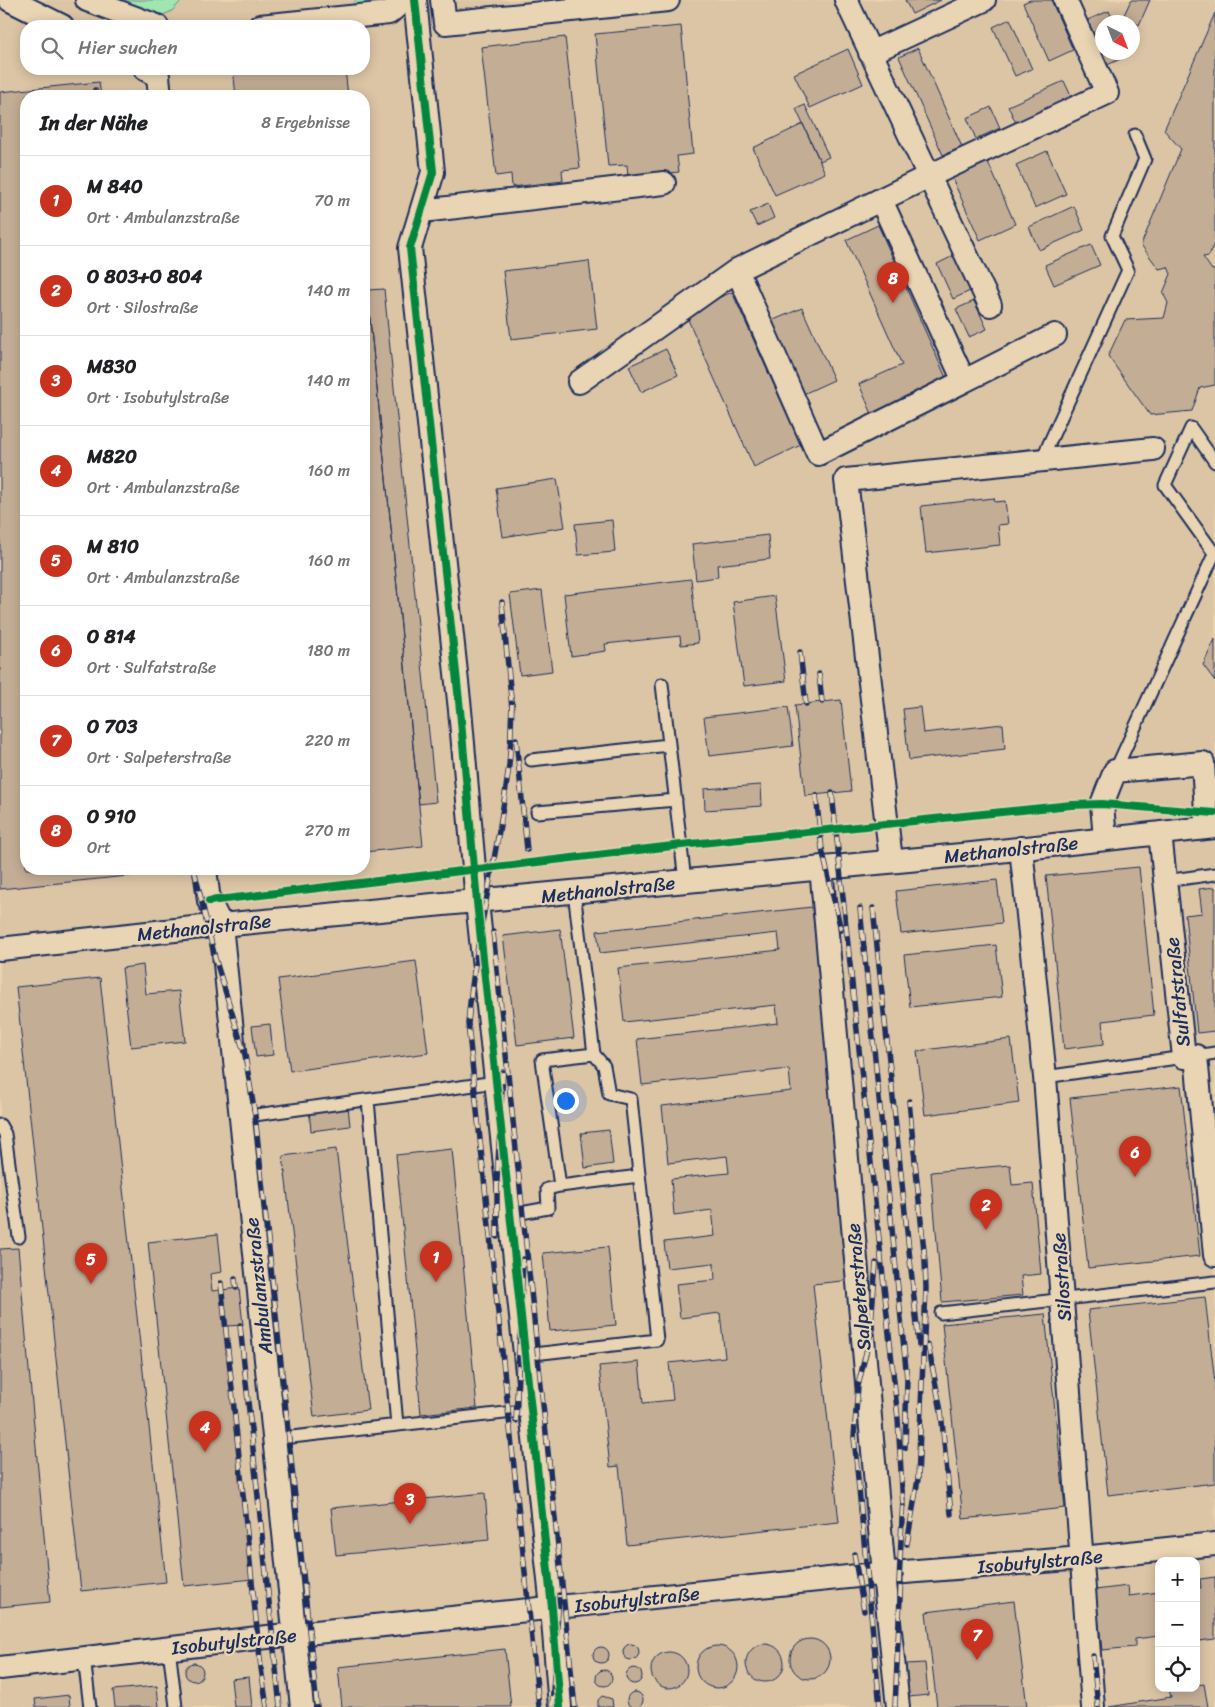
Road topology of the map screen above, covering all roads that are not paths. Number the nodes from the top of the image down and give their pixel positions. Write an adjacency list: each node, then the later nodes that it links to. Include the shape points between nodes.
1 (10, 0): 10 (street)
2 (87, 0): 11 (street)
3 (404, 0): 12 (street, via 389,12)
4 (415, 0): 20 (street, via 433,172)
5 (442, 0): 6 (street, via 445,22)
6 (668, 0)
7 (846, 0): 13 (street)
8 (984, 0): 13 (street)
9 (1065, 0): 17 (street, via 1107,93)
10 (50, 20)
11 (141, 20)
12 (315, 20)
13 (870, 53): 17 (street)
14 (156, 75): 15 (street)
15 (159, 90)
16 (1136, 135): 27 (lane, via 1145,159 1112,236 1128,270)
17 (929, 176): 19 (street); 22 (street)
18 (664, 183): 20 (street)
19 (881, 200): 21 (street); 24 (street)
20 (422, 211): 48 (street, via 410,248 461,720)
21 (737, 270): 24 (street, via 818,454); 25 (street)
22 (990, 305)
23 (1055, 335): 24 (street)
24 (964, 380)
25 (579, 382)
26 (1153, 449): 27 (street)
27 (1042, 459): 41 (street, via 846,480)
28 (1215, 462): 29 (lane, via 1191,428 1165,485)
29 (1215, 553): 34 (lane)
30 (662, 684): 31 (lane)
31 (669, 745): 32 (lane); 35 (lane)
32 (531, 760)
33 (1209, 763): 34 (street); 37 (street)
34 (1115, 771): 39 (street, via 1102,804)
35 (676, 800): 36 (lane); 45 (lane)
36 (537, 812)
37 (1211, 828): 38 (street, Methanolstraße)
38 (1160, 833): 39 (street, Methanolstraße); 46 (street, Sulfatstraße)
39 (1105, 838): 40 (street, Methanolstraße)
40 (1021, 848): 41 (street, Methanolstraße); 53 (street, Silostraße)
41 (891, 860): 42 (street, Methanolstraße)
42 (821, 867): 45 (street, Methanolstraße); 72 (street, Salpeterstraße)
43 (1215, 874): 46 (lane)
44 (206, 875): 49 (street, Ambulanzstraße, via 208,901)
45 (685, 881): 47 (street, Methanolstraße)
46 (1165, 881): 52 (street, Sulfatstraße)
47 (574, 892): 48 (street, Methanolstraße); 51 (lane)
48 (477, 902): 49 (street, Methanolstraße); 54 (street)
49 (221, 925): 50 (street, Methanolstraße); 56 (street, Ambulanzstraße)
50 (0, 949)
51 (594, 1054): 58 (lane, via 604,1066 609,1094 631,1098); 59 (lane, via 542,1060)
52 (1199, 1055): 53 (lane); 62 (street, Sulfatstraße)
53 (1045, 1077): 64 (street, Silostraße)
54 (496, 1082): 55 (lane); 60 (street)
55 (368, 1100): 56 (lane); 68 (lane)
56 (241, 1117): 69 (street, Ambulanzstraße)
57 (0, 1125): 61 (lane, via 5,1134)
58 (640, 1176): 59 (lane); 66 (lane, via 657,1340)
59 (560, 1186): 60 (lane, via 547,1189 548,1208)
60 (510, 1215): 66 (street)
61 (19, 1237)
62 (1215, 1256)
63 (1215, 1282): 64 (lane)
64 (1062, 1299): 65 (lane); 71 (street, Silostraße)
65 (941, 1313)
66 (525, 1355): 67 (street)
67 (531, 1410): 68 (lane); 73 (street)
68 (397, 1425): 69 (lane)
69 (274, 1439): 74 (street, Ambulanzstraße)
70 (1215, 1544): 71 (street, Isobutylstraße)
71 (1082, 1558): 72 (street, Isobutylstraße); 83 (street, Silostraße)
72 (884, 1574): 73 (street, Isobutylstraße); 82 (street, Salpeterstraße)
73 (552, 1608): 74 (street, Isobutylstraße); 81 (street)
74 (294, 1635): 75 (street, Isobutylstraße); 80 (street, Ambulanzstraße)
75 (170, 1648): 76 (street, Isobutylstraße); 79 (lane)
76 (84, 1658): 77 (street, Isobutylstraße); 78 (lane)
77 (0, 1668)
78 (90, 1707)
79 (176, 1707)
80 (302, 1707)
81 (560, 1707)
82 (898, 1707)
83 (1093, 1707)

